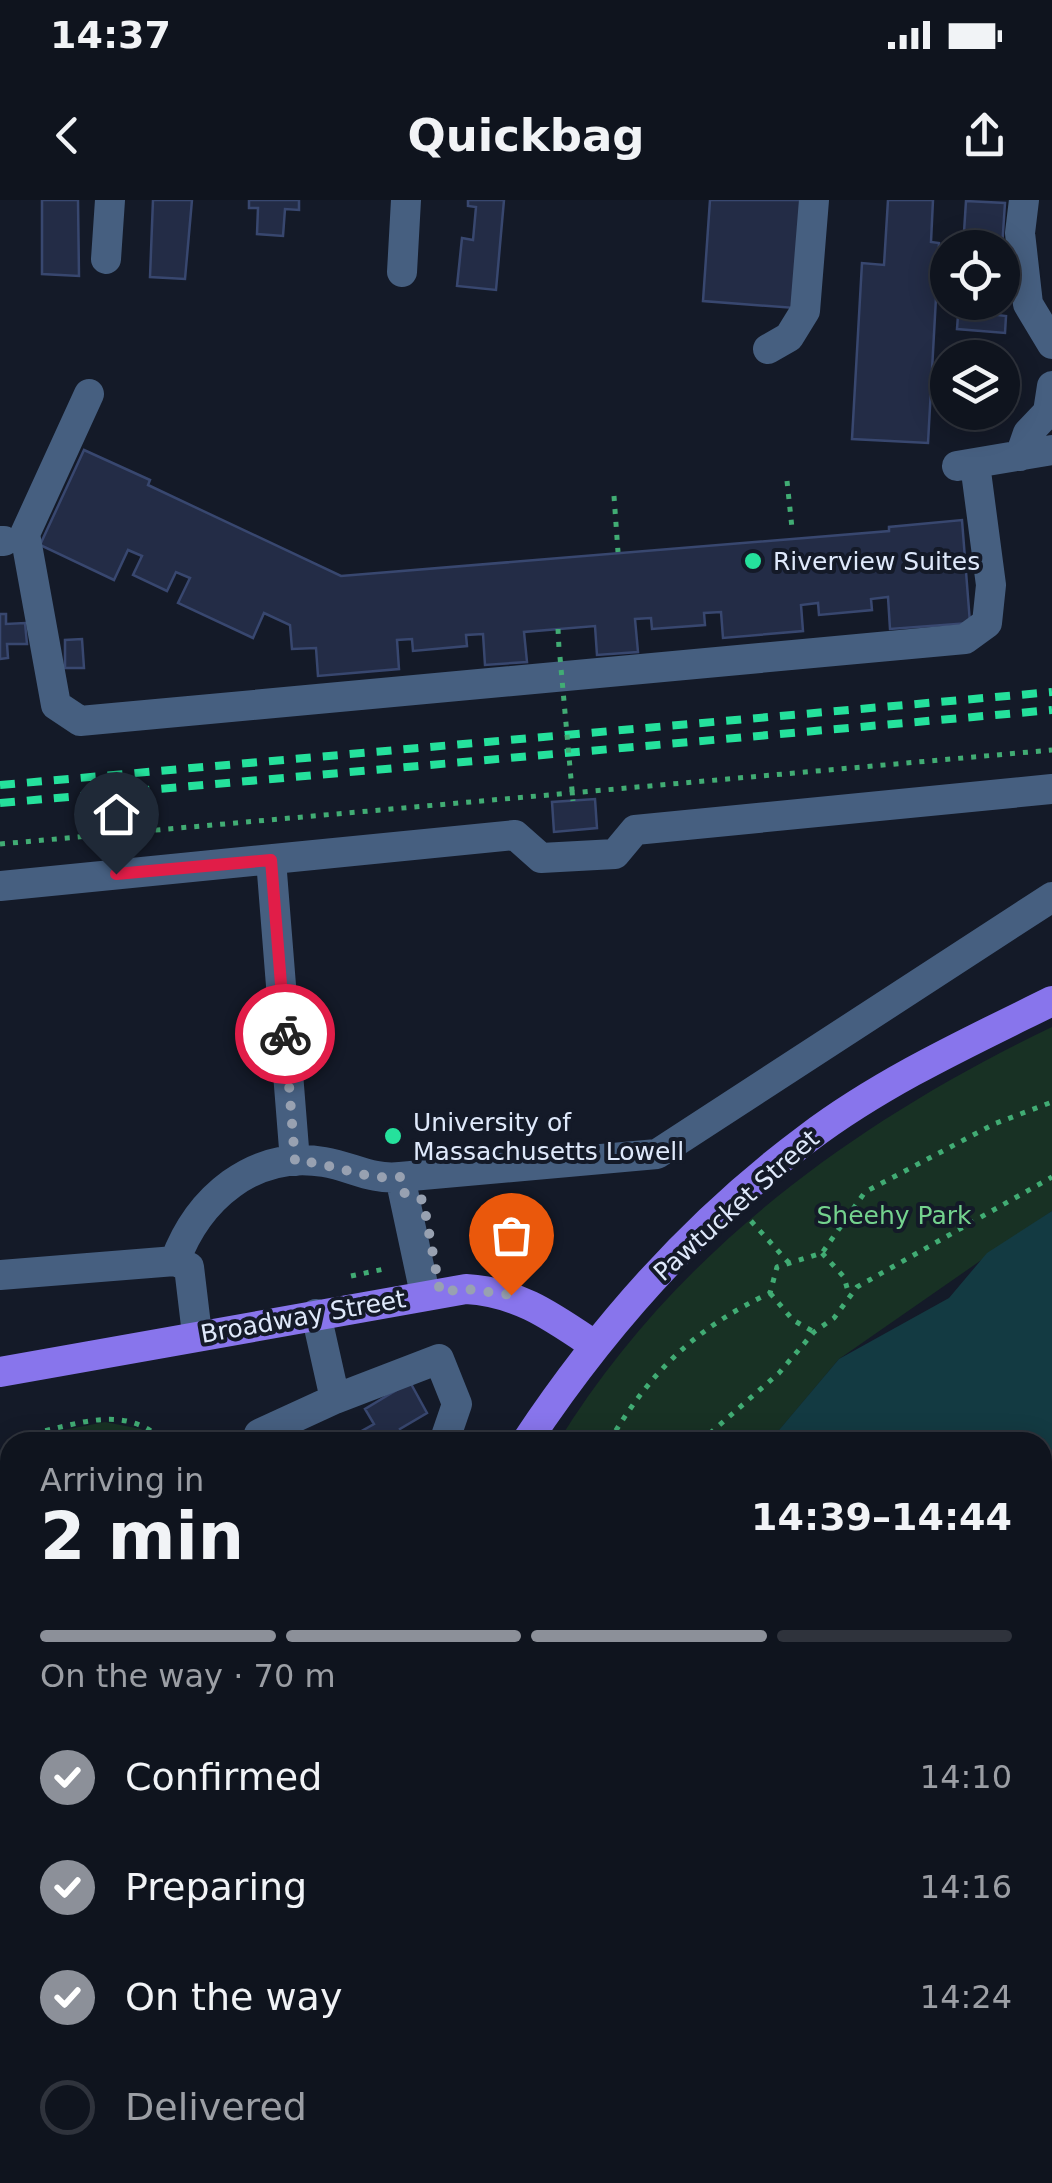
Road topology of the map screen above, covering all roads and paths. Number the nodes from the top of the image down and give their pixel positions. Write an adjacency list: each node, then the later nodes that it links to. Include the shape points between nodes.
1 (110, 200): 5 (street)
2 (406, 200): 6 (street)
3 (814, 200): 8 (street, via 805,311 789,337)
4 (1024, 200): 7 (street, via 1020,233 1028,304)
5 (106, 259)
6 (402, 272)
7 (1052, 344)
8 (768, 349)
9 (1052, 386): 12 (street, via 1048,412 1028,434)
10 (89, 394): 12 (street, via 25,534 56,705 80,721 965,639 987,623 991,585 966,465)
11 (1052, 450): 12 (street)
12 (1020, 456)
13 (787, 481): 15 (path)
14 (614, 496): 16 (path)
15 (792, 528)
16 (618, 552)
17 (560, 657): 20 (path, bridge)
18 (1052, 750): 20 (path)
19 (1052, 788): 22 (street, via 635,830 615,854 541,858 514,835)
20 (573, 796): 21 (path)
21 (0, 844)
22 (271, 860): 23 (street); 27 (street)
23 (0, 886)
24 (1052, 896): 29 (street, via 657,1154)
25 (1052, 1001): 30 (main road, Pawtucket Street, via 866,1099)
26 (1052, 1102): 31 (path, via 994,1124 865,1192)
27 (295, 1161): 29 (street); 32 (street, via 225,1186 186,1232)
28 (1052, 1177): 37 (path)
29 (401, 1184): 36 (street, via 389,1207)
30 (733, 1201): 33 (path); 41 (main road, Pawtucket Street)
31 (822, 1253): 33 (path); 37 (path)
32 (175, 1261): 34 (street); 40 (street, via 189,1266)
33 (789, 1264): 35 (path, via 777,1267)
34 (0, 1275)
35 (770, 1293): 39 (path); 49 (path, via 691,1340 639,1390)
36 (423, 1294): 38 (main road, Broadway Street); 41 (main road, Broadway Street, via 466,1289 511,1295)
37 (849, 1295): 39 (path)
38 (316, 1314): 40 (main road, Broadway Street); 43 (street)
39 (814, 1332): 50 (path)
40 (197, 1334): 42 (main road, Broadway Street)
41 (594, 1344): 48 (main road, Pawtucket Street)
42 (0, 1372)
43 (335, 1400): 46 (street); 47 (street, via 439,1360 457,1404)
44 (40, 1432): 45 (path, via 114,1417)
45 (154, 1432)
46 (263, 1432)
47 (447, 1432)
48 (533, 1432)
49 (614, 1432)
50 (711, 1432)

